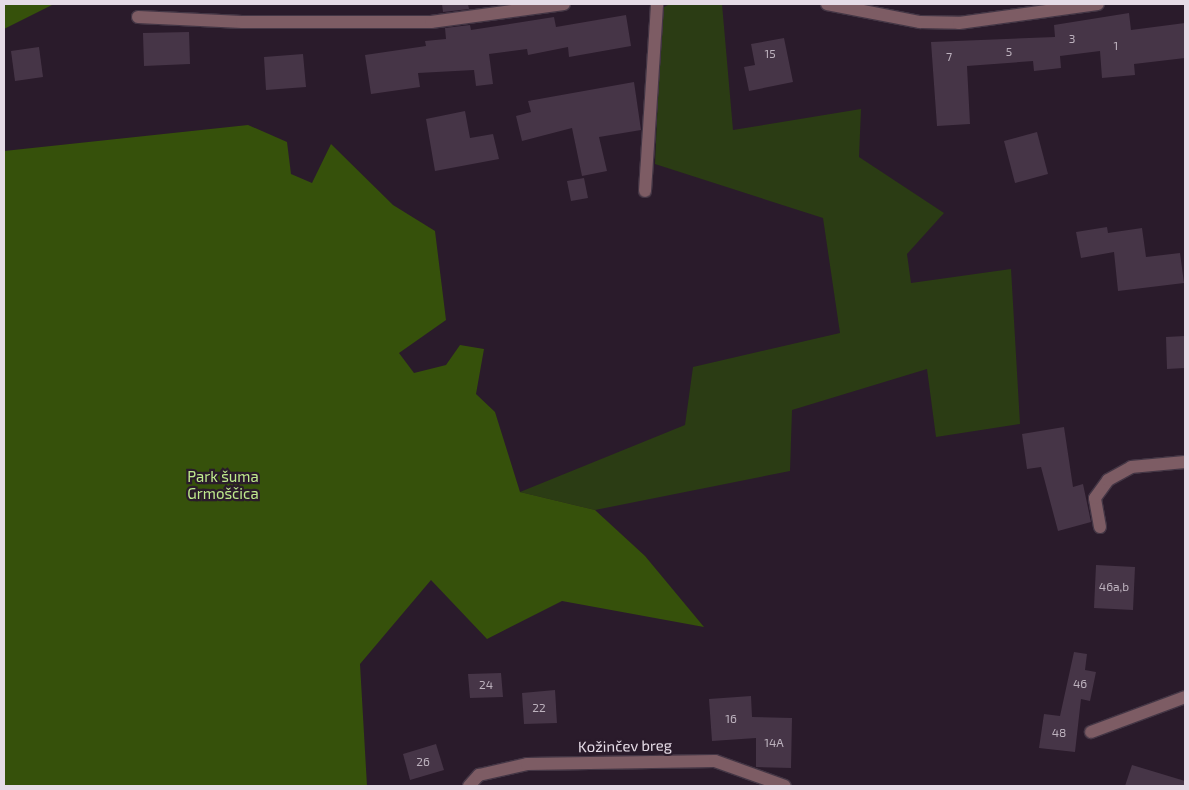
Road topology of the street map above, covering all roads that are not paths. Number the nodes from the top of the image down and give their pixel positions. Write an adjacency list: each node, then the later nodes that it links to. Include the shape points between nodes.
1 (564, 4): 5 (street, via 430,22 242,22)
2 (657, 4): 6 (street)
3 (827, 4): 4 (street, via 920,22 958,23)
4 (1098, 4)
5 (138, 17)
6 (646, 191)
7 (1185, 462): 8 (street, via 1131,467 1108,480 1095,498)
8 (1100, 527)
9 (1185, 697): 10 (street)
10 (1091, 732)
11 (469, 786): 12 (street, Kožinčev breg, via 478,775 527,764 715,762)
12 (784, 786)

